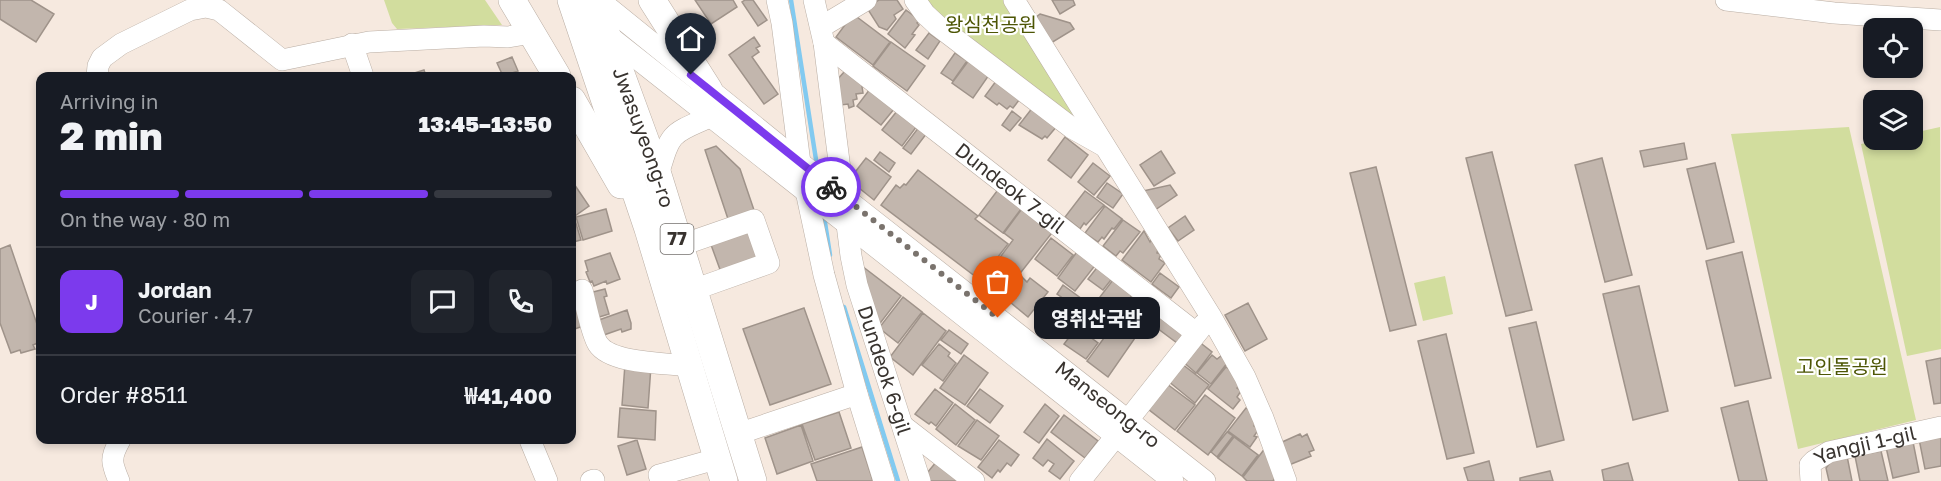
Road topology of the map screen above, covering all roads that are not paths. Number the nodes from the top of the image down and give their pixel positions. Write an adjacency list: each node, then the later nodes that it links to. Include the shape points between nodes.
1 (512, 0): 12 (main road)
2 (599, 0): 19 (street)
3 (652, 0): 19 (main road)
4 (777, 0): 23 (street)
5 (814, 0): 13 (street)
6 (866, 0): 13 (street)
7 (915, 0): 22 (street, via 938,26 1072,128)
8 (1014, 0): 22 (street)
9 (1725, 0): 11 (street)
10 (575, 3): 14 (main road, Jwasuyeong-ro / 77); 28 (main road, Jwasuyeong-ro / 77)
11 (1941, 20)
12 (532, 33): 15 (street); 18 (main road)
13 (822, 35): 25 (street); 33 (street, Dundeok 7-gil)
14 (609, 37): 21 (street); 24 (main road, Jwasuyeong-ro / 77)
15 (352, 44): 16 (street, via 282,60 219,10 206,7 151,28 116,47 102,58); 17 (street)
16 (97, 72)
17 (362, 72)
18 (555, 72)
19 (709, 90): 23 (street)
20 (576, 107): 28 (main road)
21 (710, 117): 24 (street, via 672,135); 26 (street)
22 (1107, 147): 32 (street)
23 (802, 165): 25 (street, Manseong-ro); 26 (street)
24 (658, 175): 29 (main road, Jwasuyeong-ro / 77)
25 (842, 196): 27 (street); 38 (street, Manseong-ro)
26 (812, 197): 27 (street, Manseong-ro); 35 (street, via 824,275)
27 (847, 226): 36 (street, Dundeok 6-gil, via 857,285); 38 (street, Manseong-ro)
28 (648, 229): 34 (main road, Jwasuyeong-ro / 77)
29 (680, 246): 31 (main road, Jwasuyeong-ro / 77); 31 (street, via 754,220 769,263)
30 (582, 290): 34 (street, via 597,343 608,352 624,358)
31 (693, 290): 39 (main road, Jwasuyeong-ro / 77)
32 (1210, 315): 33 (street); 53 (street, via 1245,376)
33 (1196, 333): 38 (street)
34 (689, 366): 42 (main road, Jwasuyeong-ro / 77)
35 (857, 394): 39 (street); 47 (street)
36 (903, 426): 48 (street); 49 (street, Dundeok 6-gil)
37 (1941, 427): 54 (street, Yangji 1-gil, via 1829,452 1810,465)
38 (1122, 428): 50 (street); 51 (street, Manseong-ro); 52 (street, Manseong-ro)
39 (738, 434): 46 (main road, Jwasuyeong-ro / 77)
40 (118, 444): 43 (street, via 112,461)
41 (532, 444): 44 (street)
42 (720, 470): 45 (street, via 659,475)
43 (119, 481)
44 (547, 481)
45 (662, 481)
46 (753, 481)
47 (884, 481)
48 (920, 481)
49 (974, 481)
50 (1080, 481)
51 (1173, 481)
52 (1205, 481)
53 (1286, 481)
54 (1810, 481)

